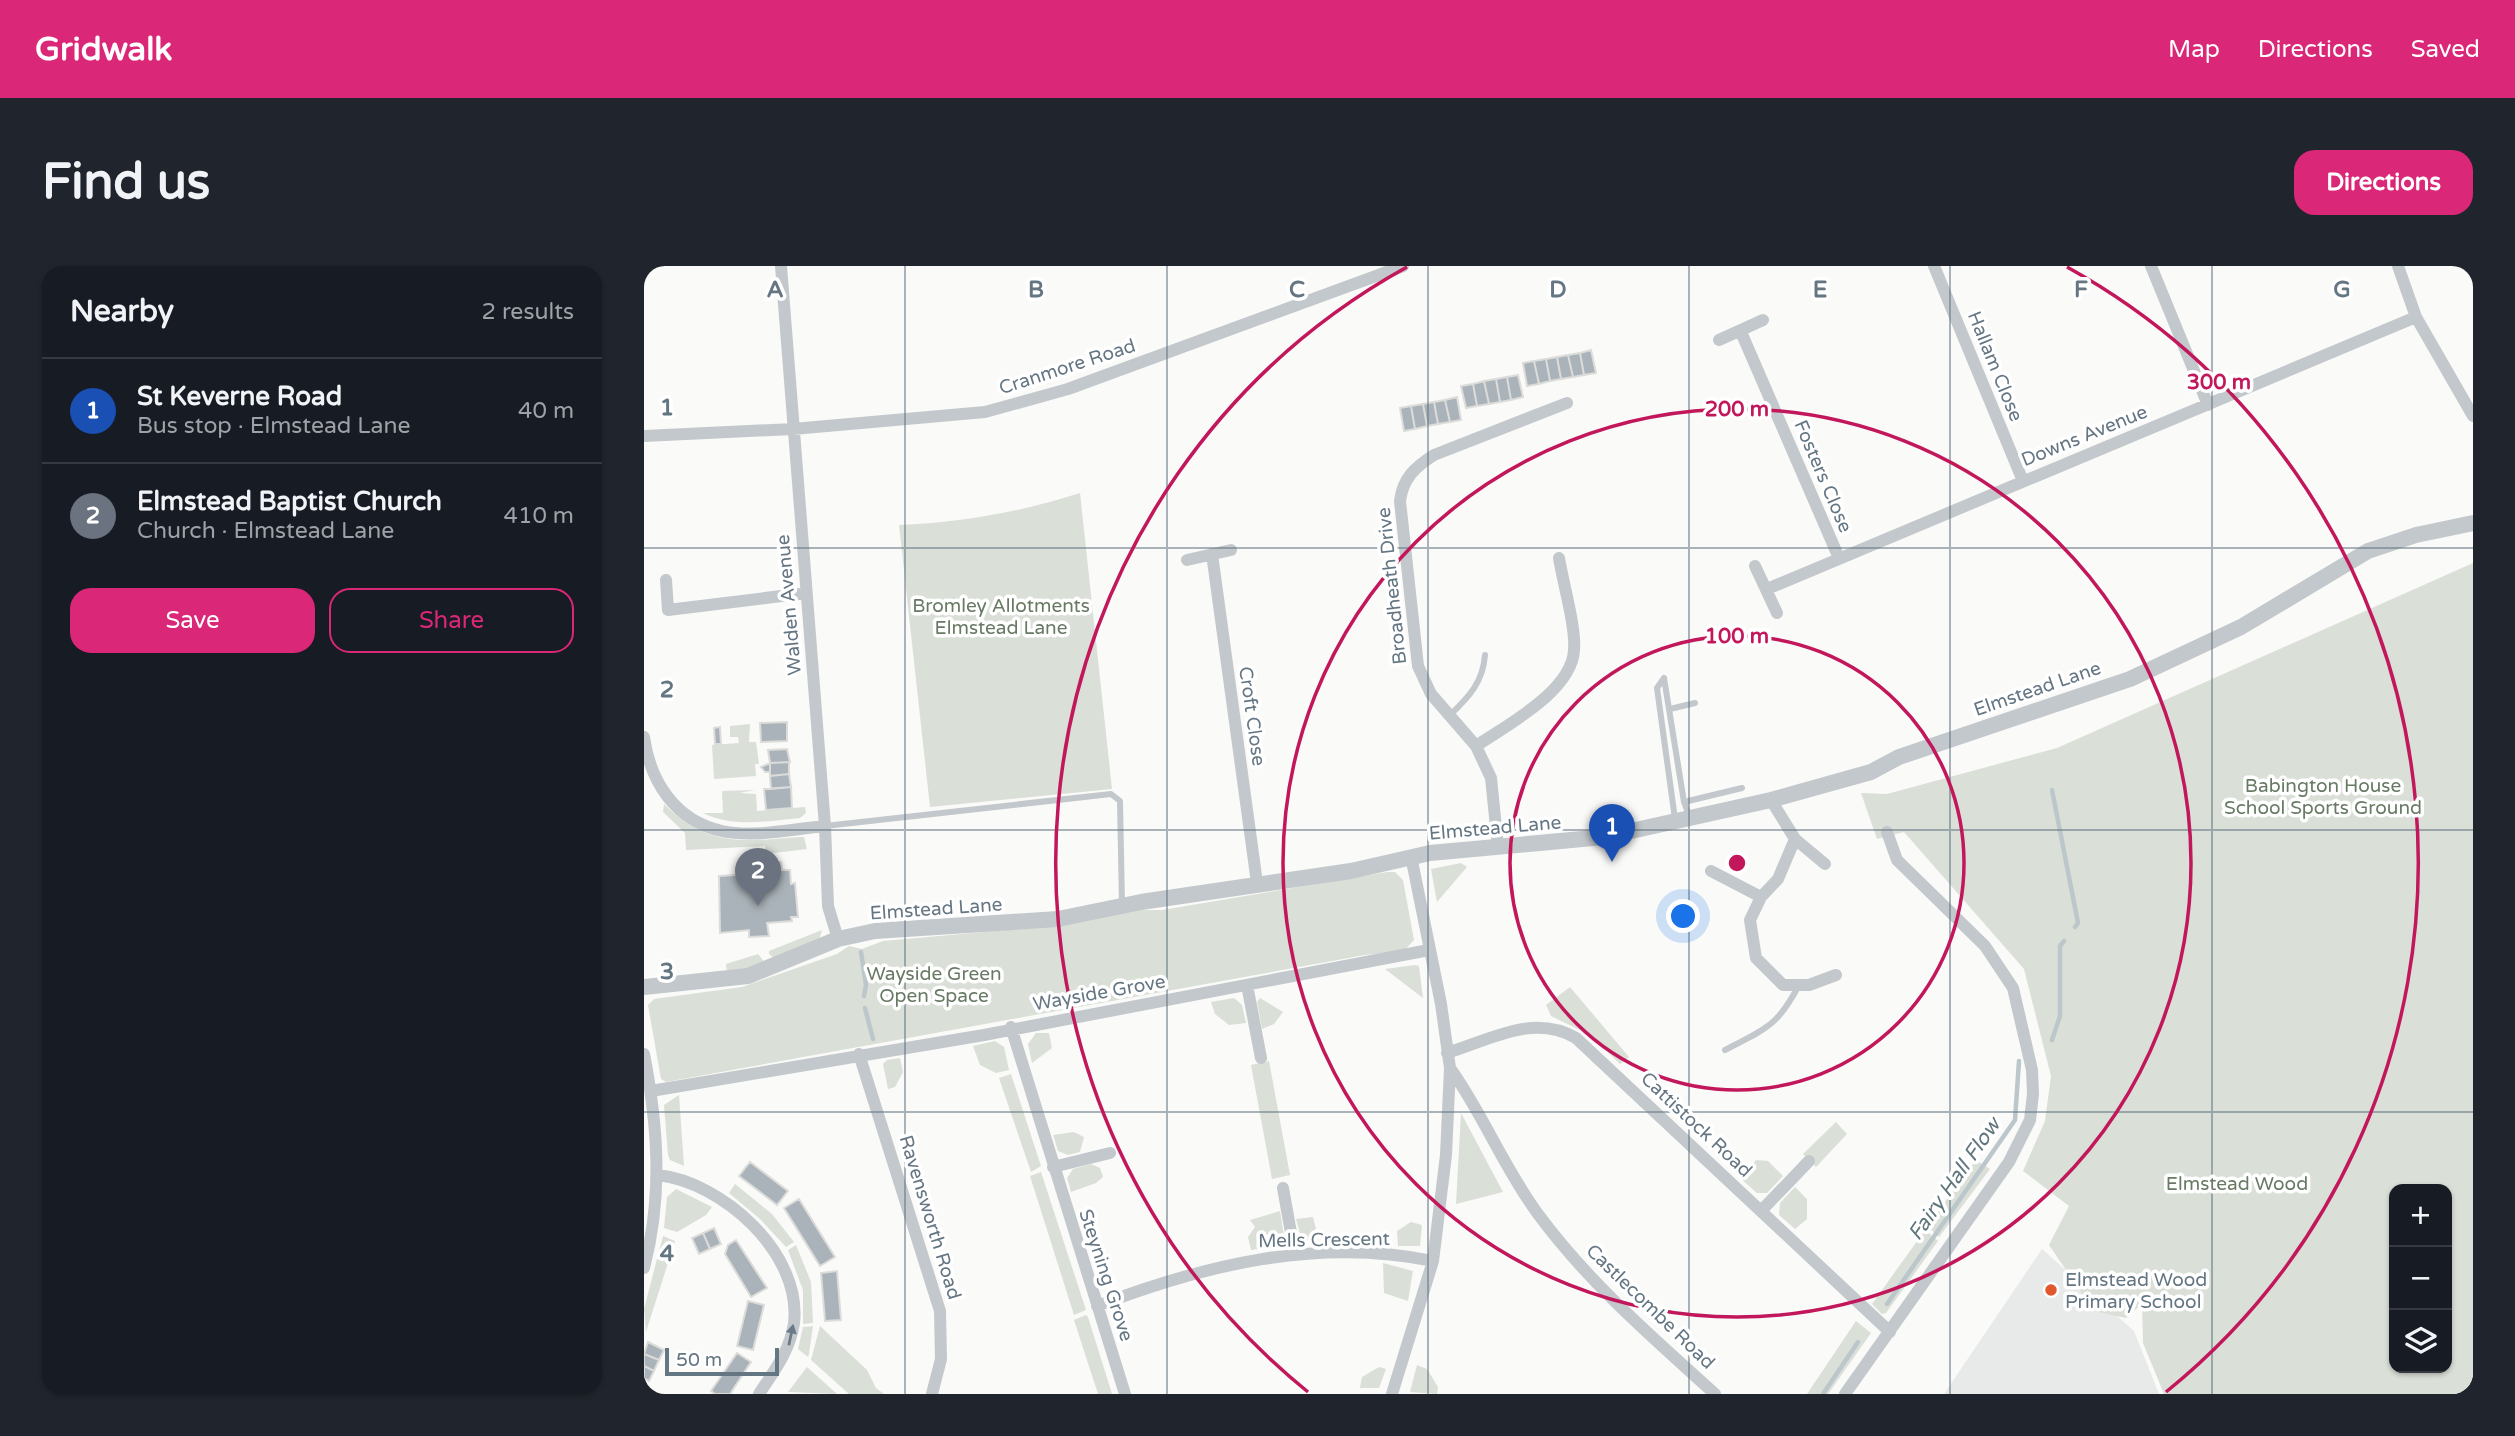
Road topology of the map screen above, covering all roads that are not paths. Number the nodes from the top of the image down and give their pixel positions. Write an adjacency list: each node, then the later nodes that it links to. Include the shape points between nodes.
1 (781, 266): 13 (street, Walden Avenue)
2 (1403, 266): 13 (street, Cranmore Road, via 1031,401 942,418)
3 (1934, 266): 15 (street, Hallam Close)
4 (2151, 266): 11 (street)
5 (2398, 266): 6 (street)
6 (2416, 317): 11 (street, Downs Avenue); 12 (street)
7 (1763, 320): 8 (street)
8 (1741, 332): 9 (street); 20 (street, Fosters Close)
9 (1719, 340)
10 (1567, 403): 30 (street, Broadheath Drive, via 1434,455 1418,465 1403,484 1400,501 1418,666 1431,694)
11 (2208, 405): 15 (street, Downs Avenue)
12 (2473, 416)
13 (793, 429): 14 (street, Cranmore Road); 25 (street, Walden Avenue)
14 (644, 436)
15 (2023, 481): 20 (street, Downs Avenue)
16 (2473, 523): 35 (street, Elmstead Lane, via 2368,551 2217,640 2130,679 1899,757 1871,772)
17 (1231, 550): 18 (street)
18 (1212, 554): 21 (street); 45 (street, Croft Close)
19 (1559, 558): 32 (street, via 1575,651 1563,680)
20 (1839, 558): 24 (street, Downs Avenue)
21 (1187, 560)
22 (1755, 566): 24 (street)
23 (666, 580): 25 (street, via 668,610)
24 (1767, 589): 26 (street)
25 (806, 593): 38 (street, Walden Avenue)
26 (1777, 613)
27 (1485, 655): 30 (lane, via 1484,673)
28 (1695, 702): 29 (lane)
29 (1670, 709): 36 (lane); 37 (lane, via 1664,678 1657,688)
30 (1450, 715): 32 (street, Broadheath Drive)
31 (644, 737): 33 (street)
32 (1476, 746): 41 (street, Broadheath Drive, via 1491,778)
33 (649, 780): 38 (street, via 685,814 722,831)
34 (1742, 788): 36 (lane)
35 (1772, 800): 37 (street, Elmstead Lane); 40 (street)
36 (1684, 802): 37 (lane)
37 (1683, 822): 41 (street, Elmstead Lane, via 1604,837)
38 (825, 826): 47 (lane, via 1111,794 1120,802); 48 (street, Walden Avenue, via 828,906)
39 (1887, 832): 73 (street, via 1897,860 1985,946 2013,988 2034,1094 2029,1120 2009,1163)
40 (1795, 839): 43 (street); 46 (street, via 1778,879)
41 (1498, 847): 42 (street, Elmstead Lane)
42 (1411, 856): 45 (street, Elmstead Lane, via 1351,871); 49 (street)
43 (1825, 864)
44 (1711, 871): 46 (street)
45 (1257, 883): 47 (street, Elmstead Lane)
46 (1761, 897): 52 (street, via 1750,920 1756,958 1783,985)
47 (1122, 905): 48 (street, Elmstead Lane, via 1024,923 905,927)
48 (838, 939): 53 (street, Elmstead Lane, via 748,976)
49 (1429, 950): 51 (street, Wayside Grove); 56 (street)
50 (1836, 975): 52 (street)
51 (1247, 985): 54 (street, Wayside Grove); 59 (street)
52 (1799, 985): 55 (lane, via 1785,1013 1771,1026)
53 (644, 987)
54 (1011, 1027): 58 (street, Wayside Grove); 65 (street, Steyning Grove)
55 (1725, 1050)
56 (1447, 1053): 60 (street); 68 (street, Cattistock Road, via 1530,1026 1569,1034)
57 (644, 1054): 61 (street)
58 (859, 1054): 61 (street, Wayside Grove); 75 (street, Ravensworth Road, via 940,1311 941,1359)
59 (1261, 1058)
60 (1450, 1068): 70 (street, via 1446,1155); 78 (street, Castlecombe Road, via 1516,1181 1577,1264)
61 (651, 1091): 66 (street)
62 (1110, 1153): 65 (street)
63 (1809, 1161): 68 (street)
64 (644, 1165): 66 (street)
65 (1053, 1167): 72 (street, Steyning Grove)
66 (658, 1171): 71 (street); 74 (street, one-way to 66, via 789,1347 794,1322 791,1288 781,1261 762,1235 720,1201 682,1178)
67 (1283, 1188): 69 (street)
68 (1761, 1211): 73 (street, Cattistock Road)
69 (1295, 1255): 70 (street, Mells Crescent, via 1391,1255); 72 (street, Mells Crescent, via 1200,1270)
70 (1433, 1261): 77 (street)
71 (644, 1268)
72 (1097, 1306): 76 (street, Steyning Grove)
73 (1890, 1332): 79 (street)
74 (759, 1394)
75 (932, 1394)
76 (1125, 1394)
77 (1392, 1394)
78 (1715, 1394)
79 (1845, 1394)

